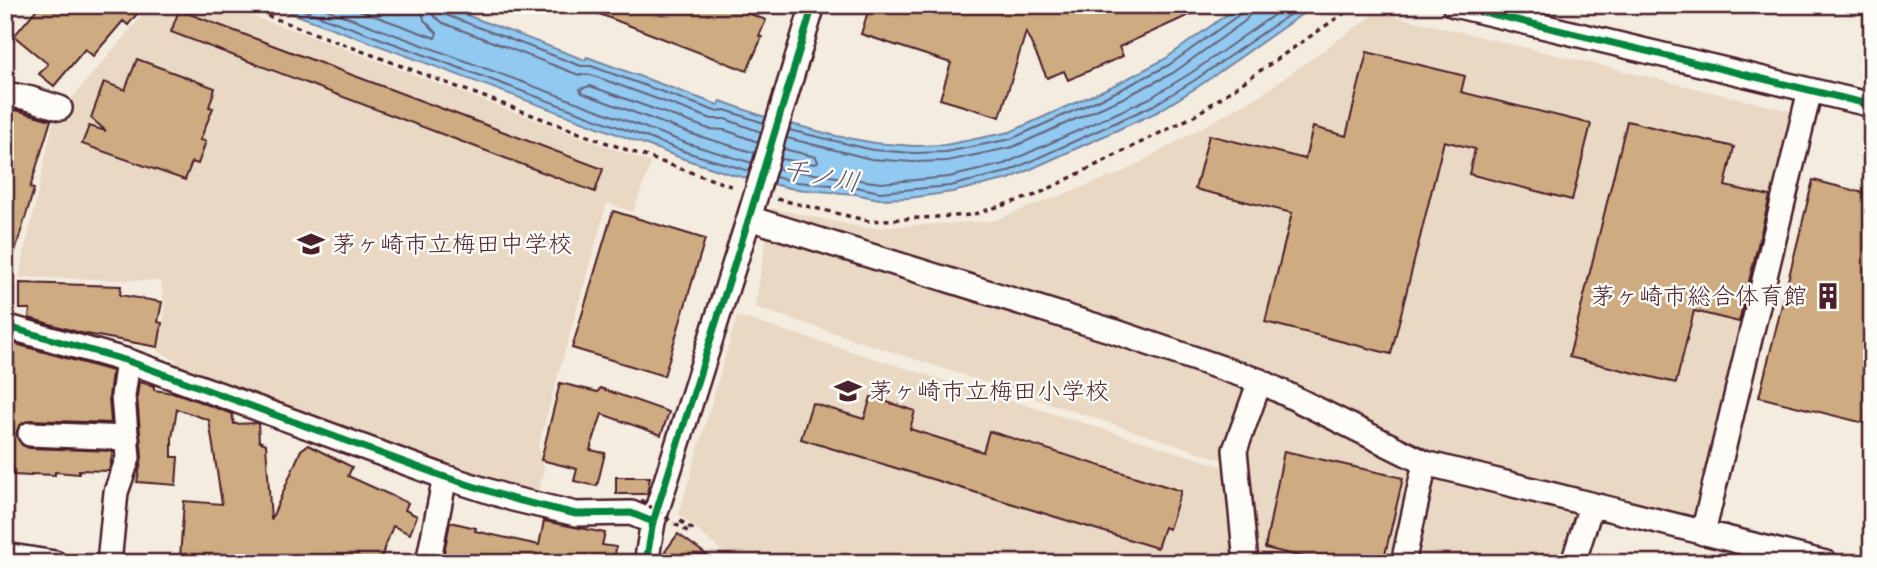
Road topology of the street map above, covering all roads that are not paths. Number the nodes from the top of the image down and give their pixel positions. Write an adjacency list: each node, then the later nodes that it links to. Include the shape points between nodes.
1 (813, 5): 7 (street)
2 (1454, 5): 3 (street)
3 (1810, 90): 5 (street); 17 (street)
4 (5, 94): 6 (street)
5 (1872, 105)
6 (60, 108)
7 (749, 218): 10 (street); 16 (street)
8 (5, 326): 9 (street)
9 (128, 361): 12 (street, via 123,396); 14 (street)
10 (1260, 381): 13 (street); 19 (street, via 1236,450)
11 (30, 433): 12 (street)
12 (127, 438): 21 (street, via 128,458 116,492)
13 (1425, 463): 15 (street); 24 (street)
14 (445, 477): 16 (street, via 576,514 631,513); 22 (street)
15 (1591, 506): 17 (street); 25 (street)
16 (664, 522): 23 (street)
17 (1703, 534): 26 (street)
18 (5, 555): 20 (street)
19 (1250, 562)
20 (55, 563)
21 (109, 563)
22 (428, 563)
23 (646, 563)
24 (1403, 563)
25 (1573, 563)
26 (1826, 563)

